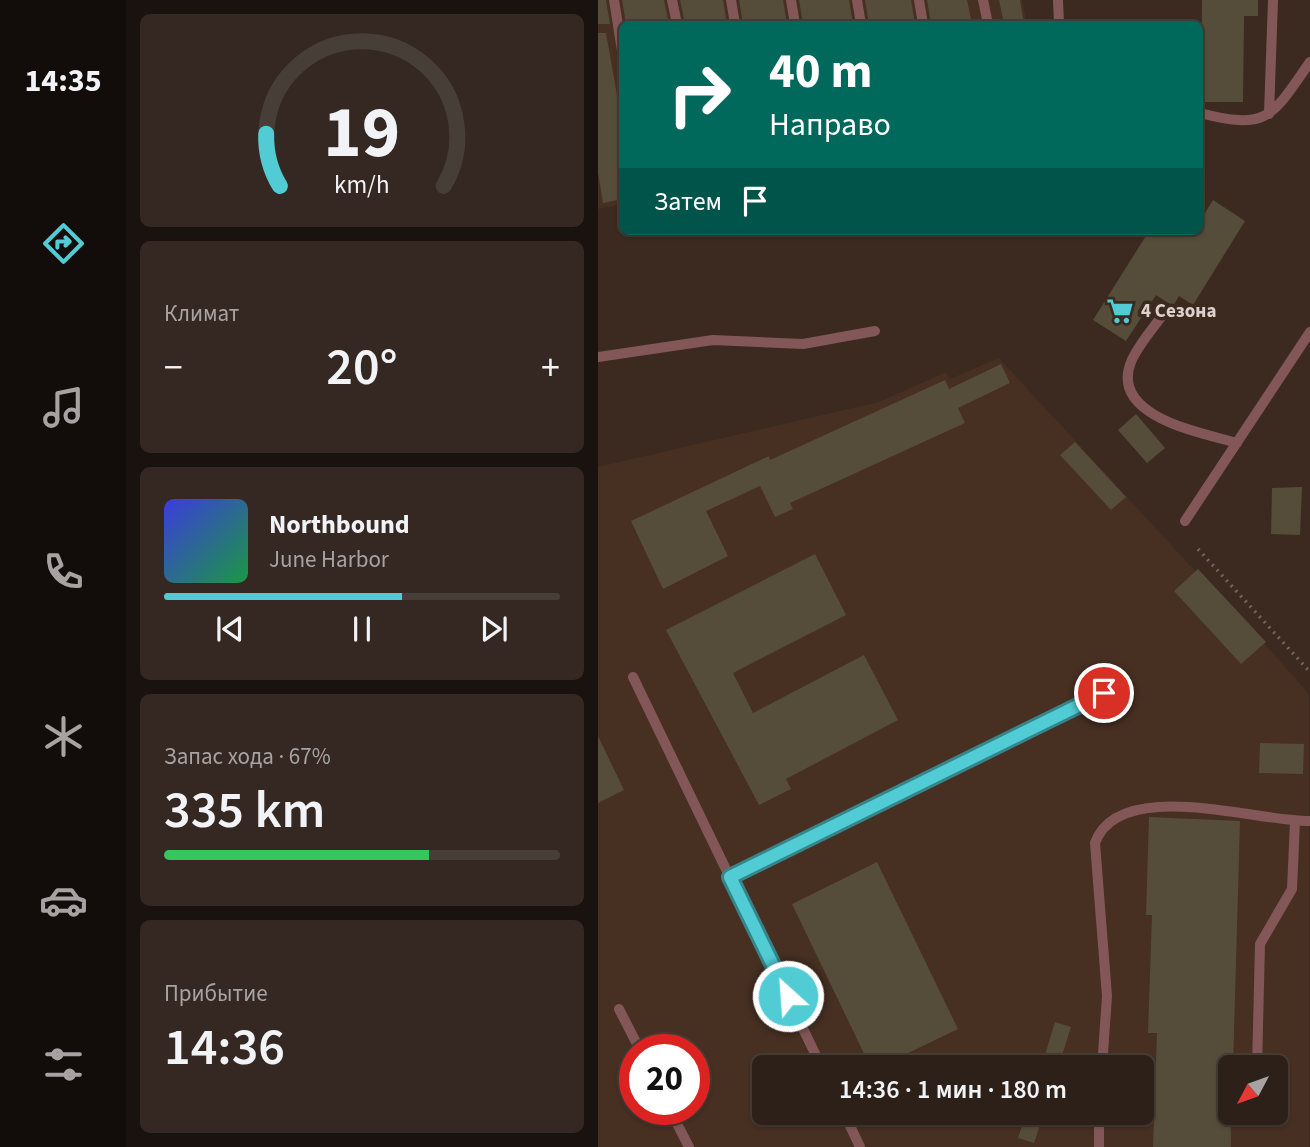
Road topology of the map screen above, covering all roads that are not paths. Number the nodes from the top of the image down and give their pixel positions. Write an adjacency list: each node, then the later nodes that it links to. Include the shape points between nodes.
1 (614, 0): 17 (lane)
2 (672, 0): 10 (lane)
3 (731, 0): 11 (lane)
4 (790, 0): 12 (lane)
5 (857, 0): 13 (lane)
6 (919, 0): 14 (lane)
7 (983, 0): 15 (lane)
8 (1058, 0): 16 (lane)
9 (1273, 0): 20 (lane)
10 (676, 21)
11 (734, 21)
12 (794, 21)
13 (860, 21)
14 (922, 21)
15 (987, 21)
16 (1059, 21)
17 (619, 32)
18 (1310, 62): 20 (lane)
19 (1203, 114): 20 (lane, via 1246,122)
20 (1269, 114)
21 (1161, 317): 25 (lane, via 1131,361 1131,395 1163,420)
22 (875, 331): 24 (lane, via 803,344 713,340)
23 (1310, 332): 25 (lane)
24 (598, 358)
25 (1237, 443): 26 (lane)
26 (1185, 521)
27 (633, 677): 31 (lane)
28 (1104, 693): 31 (lane)
29 (1295, 821): 30 (lane); 35 (lane, via 1251,812 1157,807 1126,812 1106,822 1094,843 1107,996); 36 (lane, via 1292,889 1260,944)
30 (1310, 821)
31 (730, 877): 34 (lane)
32 (620, 1009): 33 (lane)
33 (632, 1034)
34 (816, 1055)
35 (1103, 1055)
36 (1257, 1055)
37 (678, 1125): 40 (lane)
38 (850, 1125): 41 (lane)
39 (1099, 1125): 42 (lane)
40 (689, 1147)
41 (860, 1147)
42 (1099, 1147)

